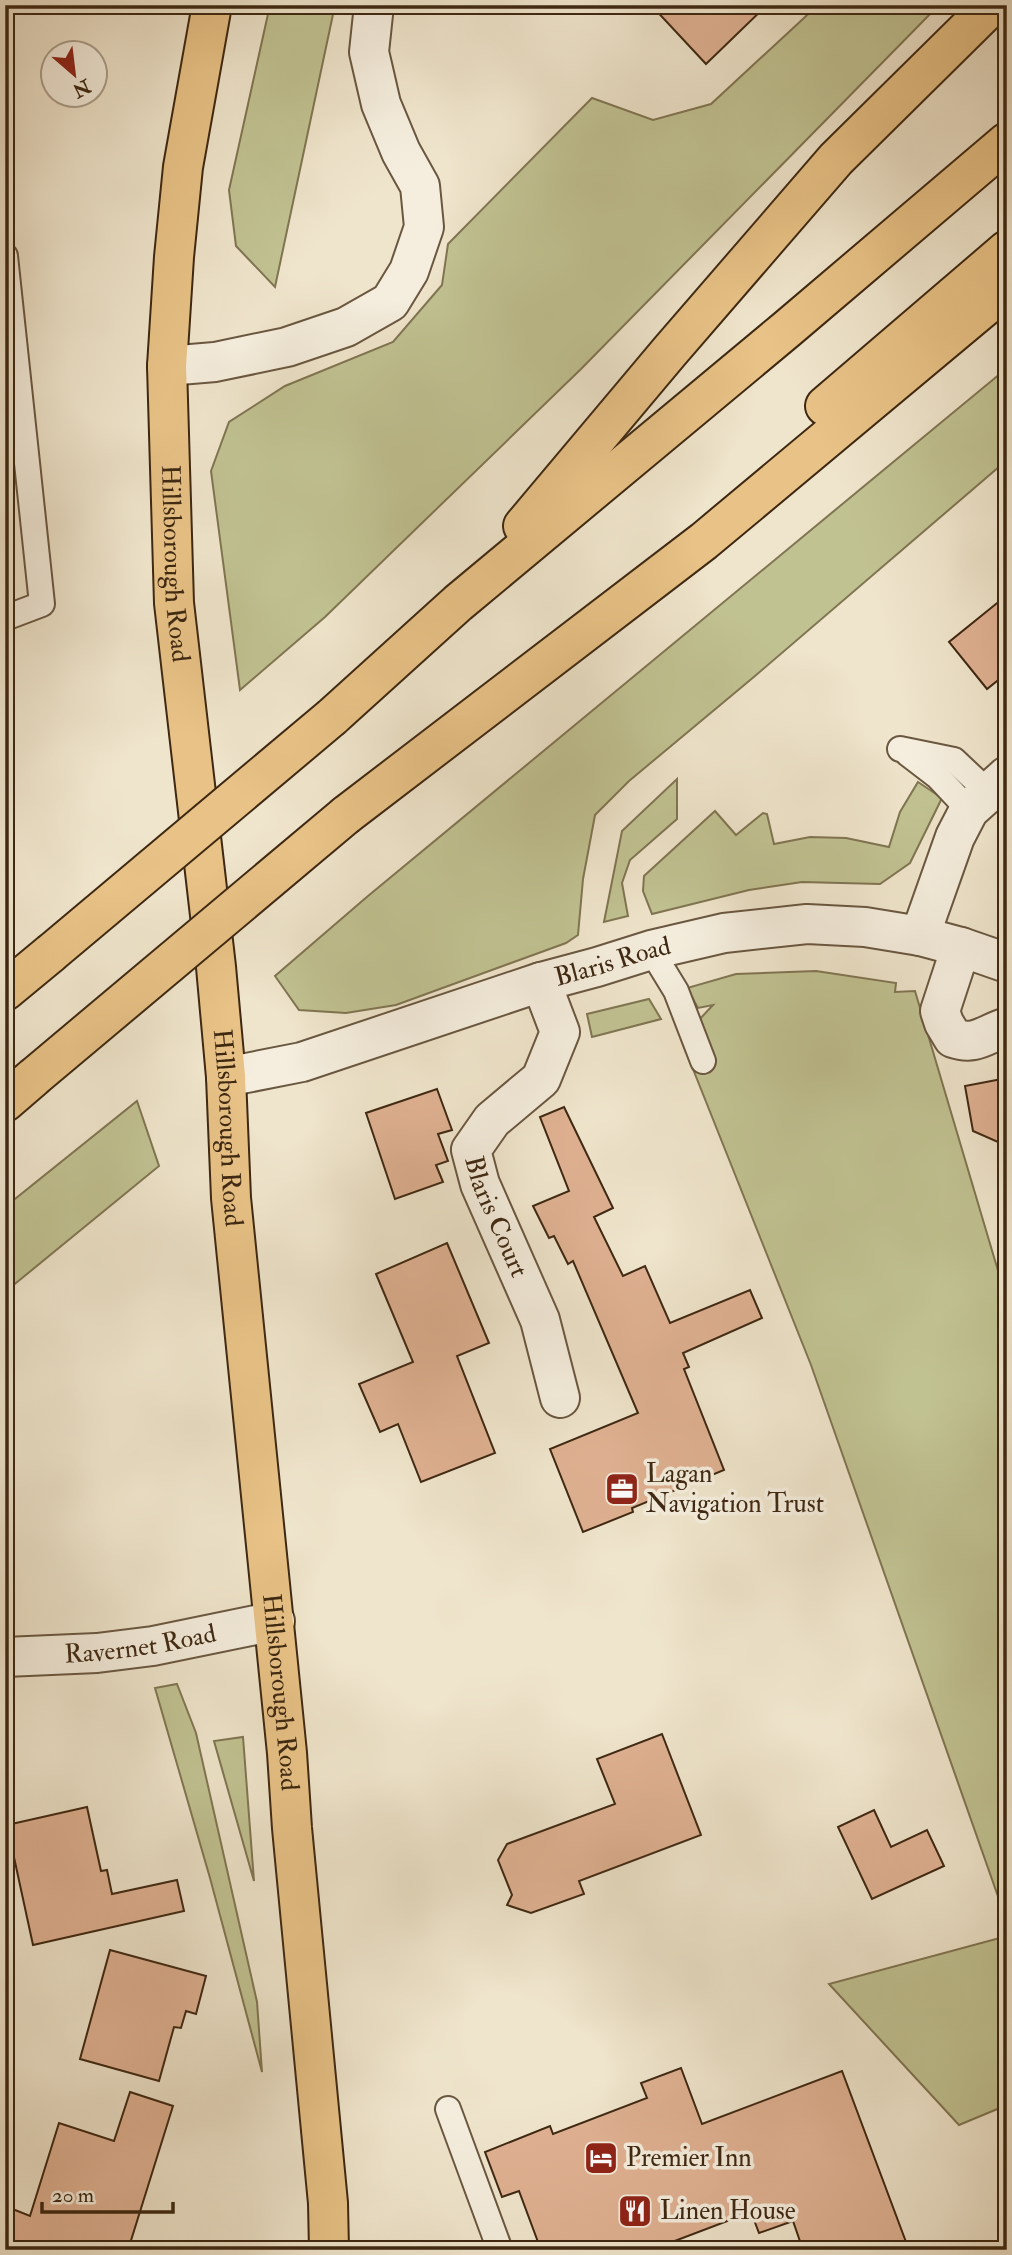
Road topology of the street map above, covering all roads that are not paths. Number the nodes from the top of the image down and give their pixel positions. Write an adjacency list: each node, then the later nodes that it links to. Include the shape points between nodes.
1 (212, 5): 8 (highway, Hillsborough Road, via 183,167)
2 (374, 5): 8 (street, via 369,52 381,104 420,186 424,227 409,271 390,302 346,327 287,347 215,362)
3 (992, 5): 9 (highway, via 836,159)
4 (1007, 142): 9 (highway)
5 (1007, 250): 11 (highway)
6 (5, 256): 10 (lane, via 41,604)
7 (1007, 288): 11 (highway, via 704,541)
8 (167, 366): 21 (highway, Hillsborough Road, via 174,603)
9 (458, 603): 18 (highway, bridge, via 332,717)
10 (5, 618)
11 (379, 788): 22 (highway, bridge)
12 (988, 792): 13 (street, via 955,837)
13 (920, 936): 14 (street, Blaris Road); 15 (street, Blaris Road, via 807,924 724,933)
14 (961, 947): 16 (street, Blaris Road); 19 (street, via 940,1011 944,1023 953,1038 964,1041 982,1039)
15 (651, 950): 17 (street, Blaris Road); 20 (lane, via 676,991)
16 (1007, 963)
17 (541, 982): 21 (street, Blaris Road, via 302,1062); 23 (street, Blaris Court, via 560,1032 541,1079 492,1120 471,1150 480,1184 540,1320)
18 (5, 991)
19 (1007, 1027)
20 (703, 1061)
21 (226, 1077): 24 (highway, Hillsborough Road, via 231,1198)
22 (5, 1102)
23 (560, 1398)
24 (275, 1621): 25 (street, Ravernet Road, via 153,1646); 27 (highway, Hillsborough Road)
25 (5, 1657)
26 (448, 2109): 28 (lane)
27 (329, 2250)
28 (499, 2250)

